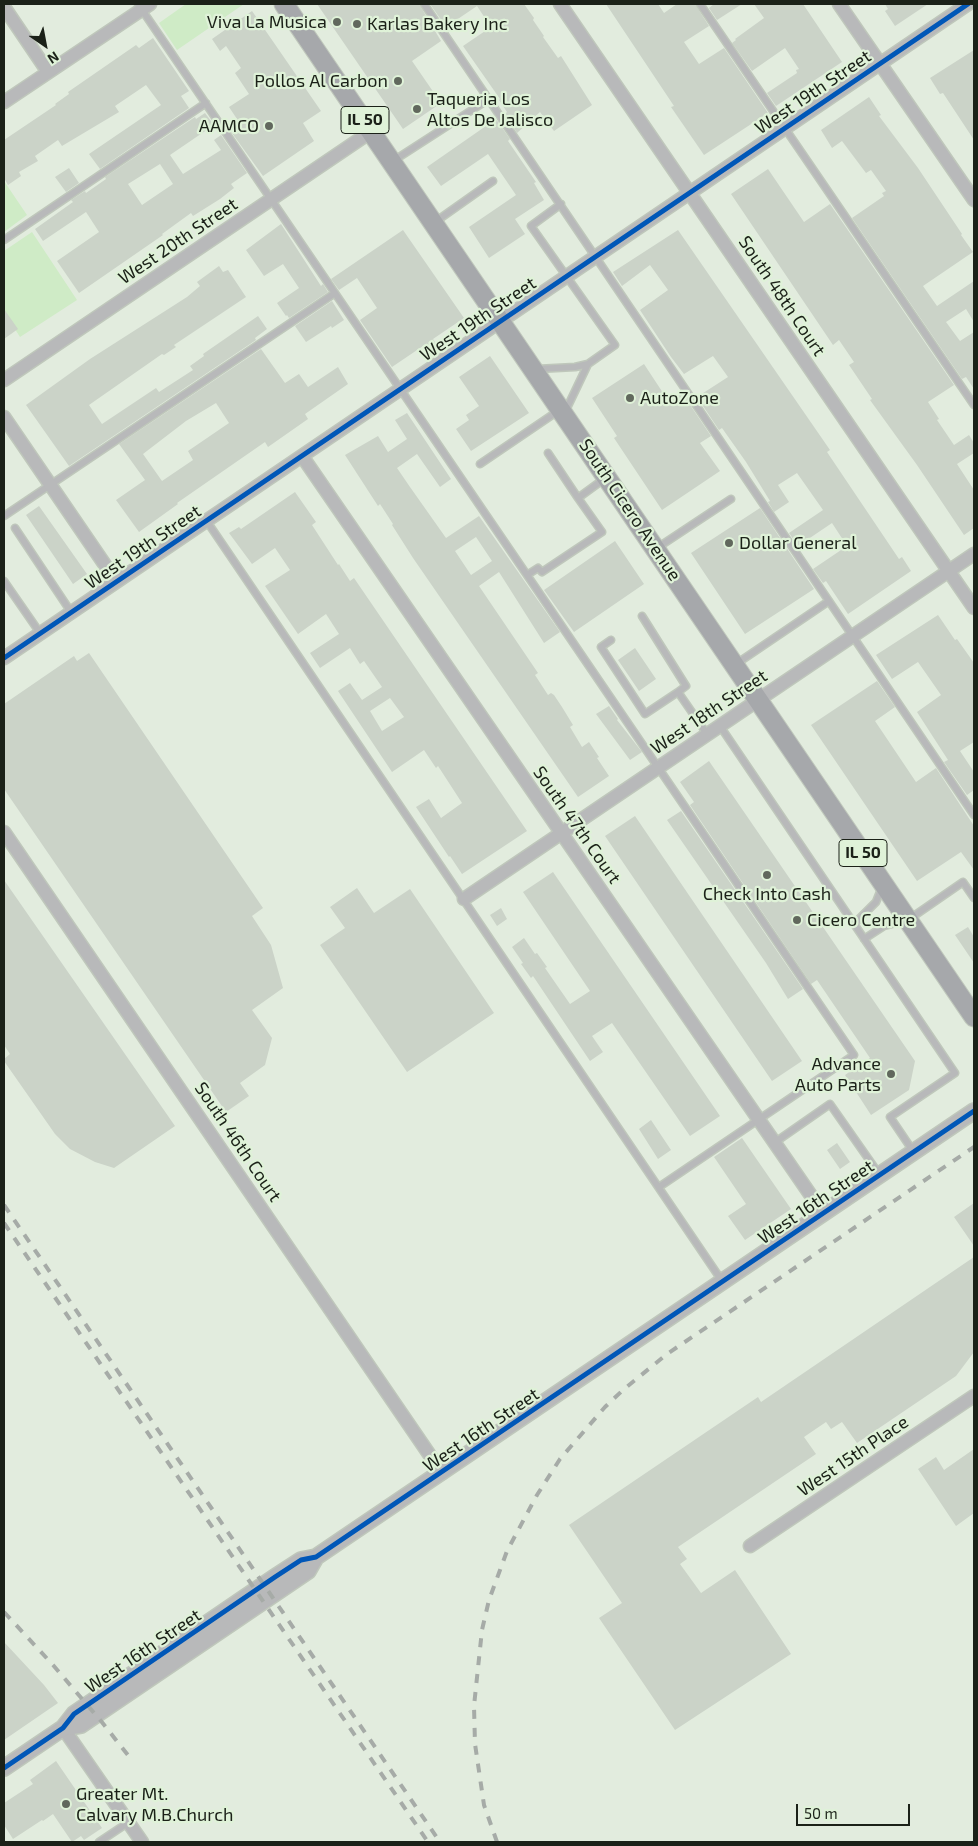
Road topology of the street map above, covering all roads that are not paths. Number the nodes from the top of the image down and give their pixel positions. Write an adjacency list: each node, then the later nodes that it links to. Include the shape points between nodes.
1 (284, 4): 15 (main road, South Cicero Avenue / IL 50)
2 (424, 4): 11 (lane)
3 (560, 4): 18 (street, South 48th Court)
4 (700, 4): 14 (lane)
5 (840, 4): 9 (street)
6 (968, 4): 9 (street, West 19th Street)
7 (143, 6): 10 (street); 13 (lane)
8 (4, 7): 10 (street)
9 (880, 63): 14 (street, West 19th Street); 20 (street)
10 (48, 72): 12 (street)
11 (490, 99): 16 (lane); 21 (lane)
12 (4, 102)
13 (206, 103): 19 (lane); 23 (lane)
14 (785, 128): 18 (street, West 19th Street); 32 (lane)
15 (372, 131): 16 (main road, South Cicero Avenue / IL 50); 19 (street, West 20th Street)
16 (392, 161): 22 (main road, South Cicero Avenue / IL 50)
17 (493, 181): 22 (lane)
18 (689, 193): 24 (street, West 19th Street); 47 (street, South 48th Court)
19 (271, 199): 26 (lane); 30 (street, West 20th Street)
20 (974, 200)
21 (561, 204): 24 (lane); 25 (lane, via 531,226)
22 (434, 223): 27 (main road, South Cicero Avenue / IL 50)
23 (4, 240)
24 (596, 256): 25 (street, West 19th Street); 51 (lane)
25 (567, 276): 27 (street, West 19th Street); 28 (lane, via 615,345)
26 (335, 293): 31 (lane); 39 (lane)
27 (501, 320): 29 (main road, South Cicero Avenue / IL 50); 31 (street, West 19th Street)
28 (588, 364): 29 (lane); 33 (lane)
29 (534, 370): 33 (main road, South Cicero Avenue / IL 50)
30 (4, 380)
31 (400, 389): 36 (street, West 19th Street); 48 (lane)
32 (974, 405)
33 (563, 412): 37 (lane); 38 (main road, South Cicero Avenue / IL 50)
34 (4, 418): 39 (street)
35 (548, 453): 40 (lane)
36 (302, 456): 43 (street, West 19th Street); 67 (street, South 47th Court)
37 (480, 464)
38 (607, 477): 40 (lane); 45 (main road, South Cicero Avenue / IL 50)
39 (50, 485): 42 (lane); 50 (street)
40 (578, 498): 48 (lane, via 602,532 542,572 538,568)
41 (731, 499): 45 (lane)
42 (4, 516)
43 (206, 520): 50 (street, West 19th Street); 70 (lane)
44 (14, 528): 53 (lane)
45 (656, 549): 59 (main road, South Cicero Avenue / IL 50)
46 (974, 554): 47 (street, West 18th Street)
47 (949, 571): 52 (street, South 48th Court); 56 (street, West 18th Street)
48 (527, 576): 64 (lane)
49 (4, 581): 55 (lane)
50 (116, 581): 53 (street, West 19th Street)
51 (829, 601): 56 (lane); 59 (lane)
52 (974, 608)
53 (71, 612): 55 (street, West 19th Street)
54 (642, 616): 60 (lane, via 686,686)
55 (40, 633): 58 (street, West 19th Street)
56 (852, 636): 61 (street, West 18th Street); 65 (lane)
57 (611, 640): 60 (lane, via 601,647 644,714)
58 (4, 656)
59 (735, 665): 61 (main road, South Cicero Avenue / IL 50)
60 (678, 692): 63 (lane)
61 (759, 700): 62 (street, West 18th Street); 68 (main road, South Cicero Avenue / IL 50)
62 (720, 726): 63 (street, West 18th Street); 72 (lane)
63 (707, 734): 64 (street, West 18th Street)
64 (658, 768): 67 (street, West 18th Street); 76 (lane, via 854,1054)
65 (974, 815)
66 (4, 832): 84 (street, South 46th Court)
67 (561, 832): 70 (street, West 18th Street); 76 (street, South 47th Court)
68 (883, 883): 71 (main road, South Cicero Avenue / IL 50); 72 (lane, via 876,902)
69 (974, 898): 71 (lane, via 963,882)
70 (464, 899): 80 (lane)
71 (908, 920): 73 (lane, via 884,926); 74 (main road, South Cicero Avenue / IL 50)
72 (854, 924): 73 (lane)
73 (864, 939): 78 (lane, via 955,1073 890,1117)
74 (974, 1017)
75 (974, 1111): 78 (street, West 16th Street)
76 (758, 1120): 77 (street, South 47th Court); 80 (lane)
77 (774, 1143): 79 (lane, via 830,1104); 81 (street, South 47th Court)
78 (914, 1152): 79 (street, West 16th Street)
79 (880, 1175): 81 (street, West 16th Street)
80 (659, 1187): 82 (lane)
81 (823, 1214): 82 (street, West 16th Street)
82 (723, 1282): 84 (street, West 16th Street)
83 (974, 1396): 85 (street, West 15th Place)
84 (442, 1473): 86 (street, West 16th Street, via 316,1557 301,1560 74,1714)
85 (750, 1546)
86 (63, 1728): 87 (street, West 16th Street); 88 (street)
87 (4, 1768)
88 (129, 1822): 89 (lane); 90 (street)
89 (99, 1842)
90 (142, 1842)

